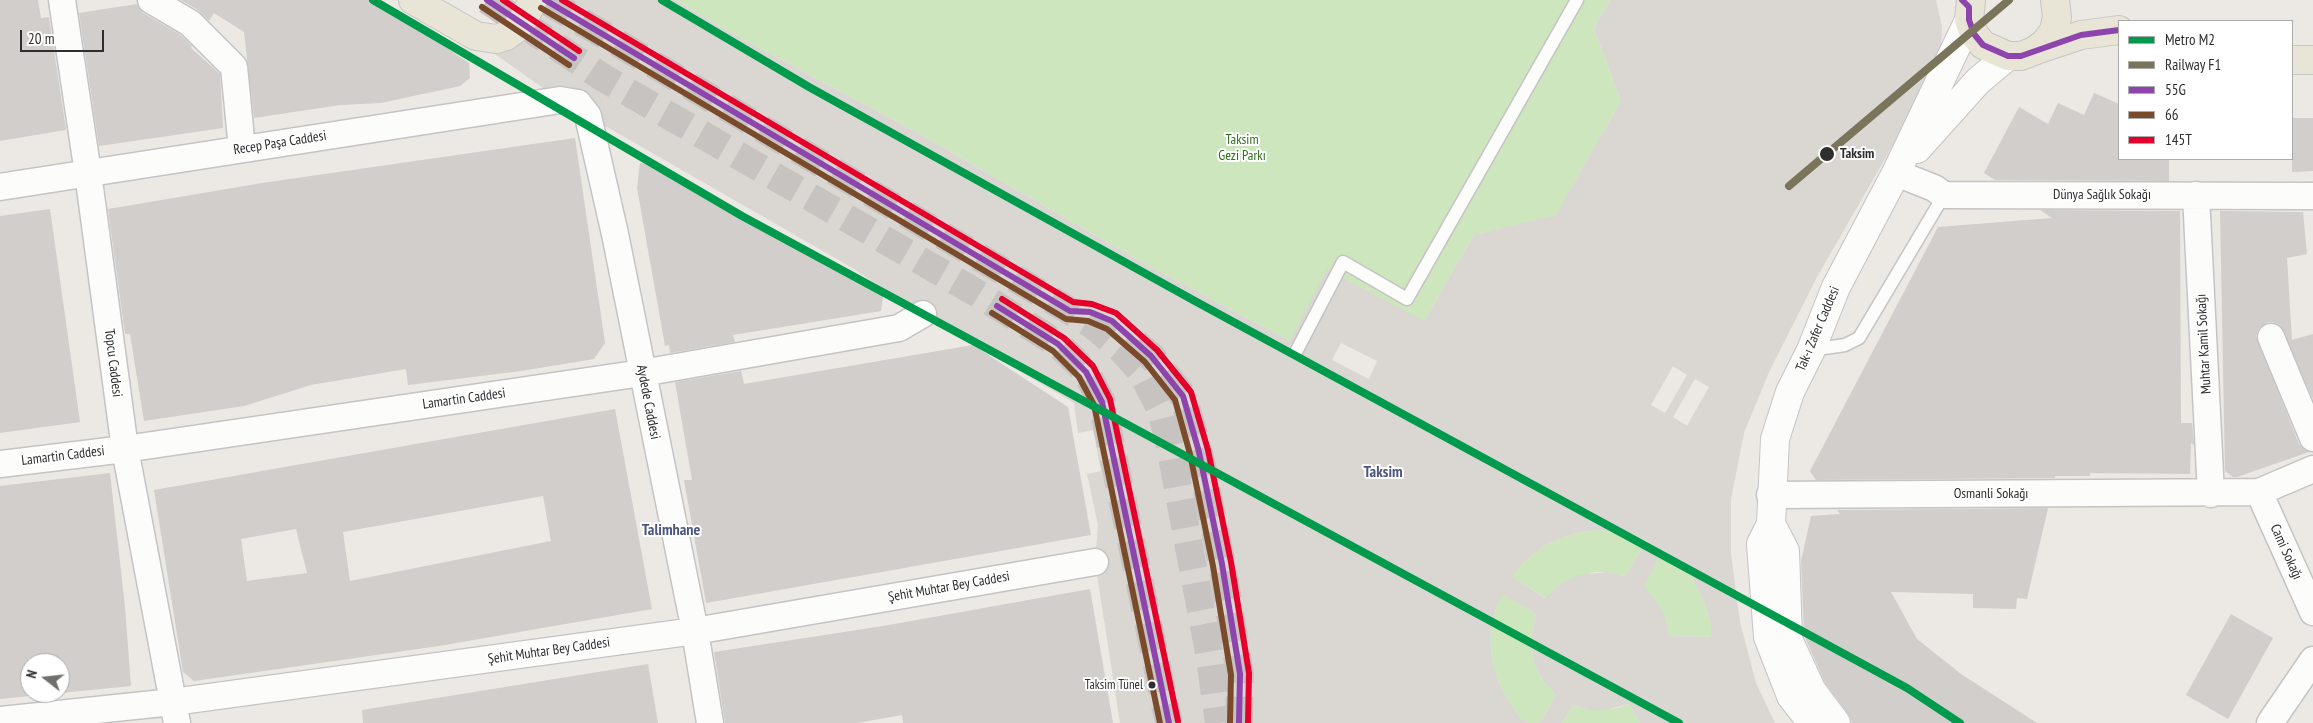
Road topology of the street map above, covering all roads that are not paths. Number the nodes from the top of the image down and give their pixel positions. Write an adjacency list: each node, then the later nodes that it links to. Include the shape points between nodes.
1 (62, 0): 15 (street, Topcu Caddesi)
2 (152, 0): 14 (street, via 190,23 234,67)
3 (413, 0): 4 (main road, via 476,36 496,39 516,28)
4 (533, 0)
5 (1576, 0): 23 (lane, via 1407,298 1343,262)
6 (2055, 0): 9 (main road, via 2057,17 2054,31 2046,43)
7 (1968, 7): 10 (main road, via 1974,34 1983,45); 16 (main road)
8 (2118, 30): 9 (main road, via 2081,35)
9 (2034, 51): 10 (main road)
10 (2008, 56): 16 (main road, via 1978,80)
11 (2293, 60): 12 (main road)
12 (2313, 60)
13 (560, 100): 14 (street, Recep Paşa Caddesi); 25 (street, Aydede Caddesi, via 578,103 588,116)
14 (242, 149): 15 (street, Recep Paşa Caddesi)
15 (88, 173): 17 (street, Recep Paşa Caddesi); 27 (street, Topcu Caddesi)
16 (1896, 173): 18 (street, Dünya Sağlık Sokağı); 24 (main road, Tak-ı Zafer Caddesi, via 1836,287)
17 (0, 186)
18 (1944, 195): 19 (street, Dünya Sağlık Sokağı); 24 (lane, via 1859,338 1845,345)
19 (2196, 195): 20 (street, Dünya Sağlık Sokağı); 31 (street, Muhtar Kamil Sokağı)
20 (2313, 196)
21 (923, 314): 25 (street, Lamartin Caddesi, via 899,328)
22 (2271, 337): 26 (street)
23 (1297, 350)
24 (1811, 350): 32 (main road, Tak-ı Zafer Caddesi, via 1790,392 1775,439)
25 (642, 373): 27 (street, Lamartin Caddesi); 36 (street, Aydede Caddesi)
26 (2313, 438)
27 (124, 449): 28 (street, Lamartin Caddesi); 38 (street, Topcu Caddesi)
28 (0, 464)
29 (2313, 469): 30 (street)
30 (2259, 492): 31 (street, Osmanli Sokağı); 35 (street, Cami Sokağı)
31 (2211, 494): 32 (street, Osmanli Sokağı)
32 (1770, 495): 33 (main road, Tak-ı Zafer Caddesi)
33 (1771, 524): 41 (main road, via 1761,544 1768,637 1791,696); 42 (main road, via 1785,551 1788,639 1812,691)
34 (1095, 562): 36 (street, Şehit Muhtar Bey Caddesi)
35 (2313, 612)
36 (695, 631): 38 (street, Şehit Muhtar Bey Caddesi); 40 (street, Aydede Caddesi)
37 (2313, 660): 43 (street)
38 (175, 713): 39 (street, Şehit Muhtar Bey Caddesi)
39 (0, 720)
40 (710, 723)
41 (1812, 723)
42 (1836, 723)
43 (2270, 723)

